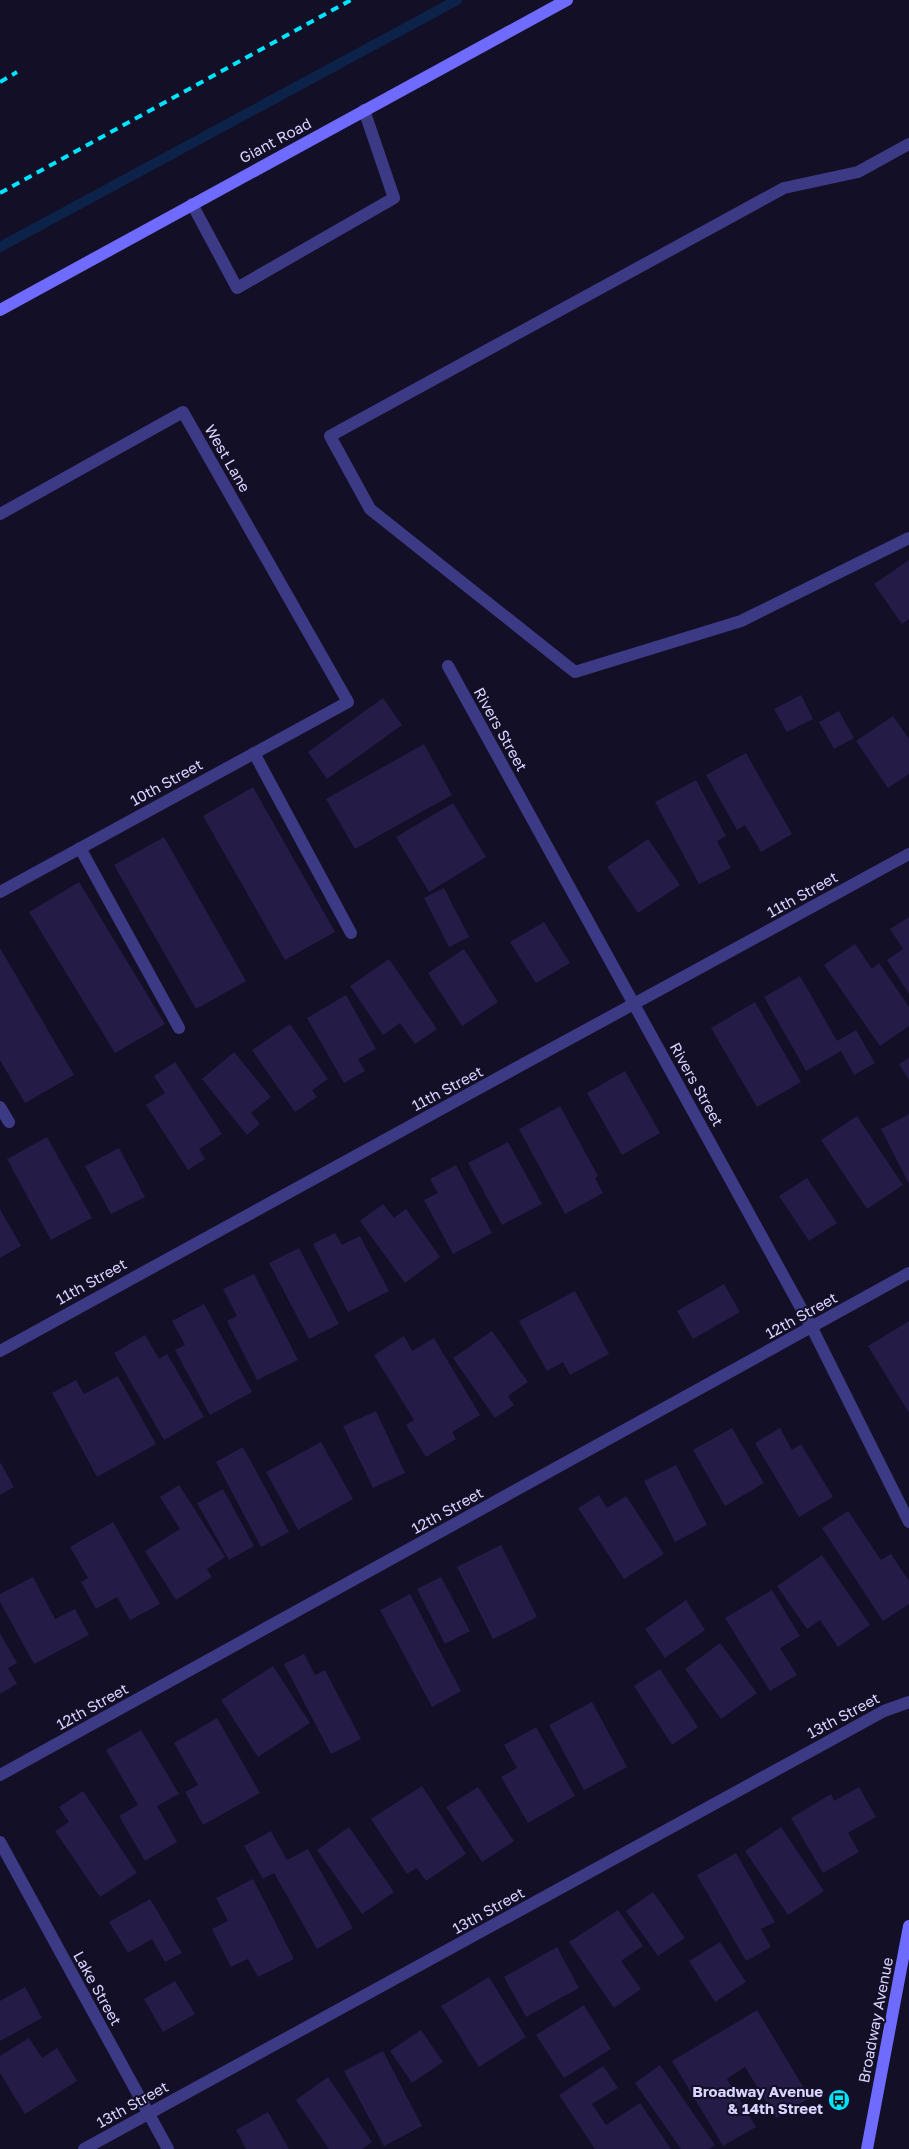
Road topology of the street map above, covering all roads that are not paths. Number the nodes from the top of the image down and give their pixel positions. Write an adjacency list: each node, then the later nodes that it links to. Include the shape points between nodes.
1 (567, 0): 2 (street, Giant Road)
2 (364, 110): 4 (street, Giant Road); 4 (street, via 394,198 237,288)
3 (909, 144): 7 (street, via 858,172 784,188 330,436 370,509 576,672 741,621)
4 (192, 204): 5 (street, Giant Road)
5 (0, 310)
6 (0, 514): 9 (street, West Lane, via 183,412)
7 (909, 538)
8 (448, 666): 15 (street, Rivers Street)
9 (348, 702): 10 (street, 10th Street)
10 (254, 753): 11 (street, 10th Street); 14 (street)
11 (80, 848): 13 (street, 10th Street); 16 (street)
12 (909, 854): 15 (street, 11th Street)
13 (0, 892)
14 (351, 933)
15 (635, 1005): 20 (street, Rivers Street); 21 (street, 11th Street)
16 (179, 1028)
17 (0, 1107): 18 (street)
18 (9, 1122)
19 (909, 1273): 20 (street, 12th Street)
20 (812, 1328): 22 (street, Rivers Street); 24 (street, 12th Street)
21 (0, 1350)
22 (909, 1521)
23 (909, 1702): 28 (street, 13th Street, via 884,1710)
24 (0, 1775)
25 (0, 1842): 28 (street, Lake Street)
26 (909, 1926): 27 (street, Broadway Avenue)
27 (907, 1948): 31 (street, Broadway Avenue)
28 (149, 2114): 29 (street, 13th Street); 30 (street, Lake Street)
29 (84, 2149)
30 (168, 2149)
31 (867, 2149)

